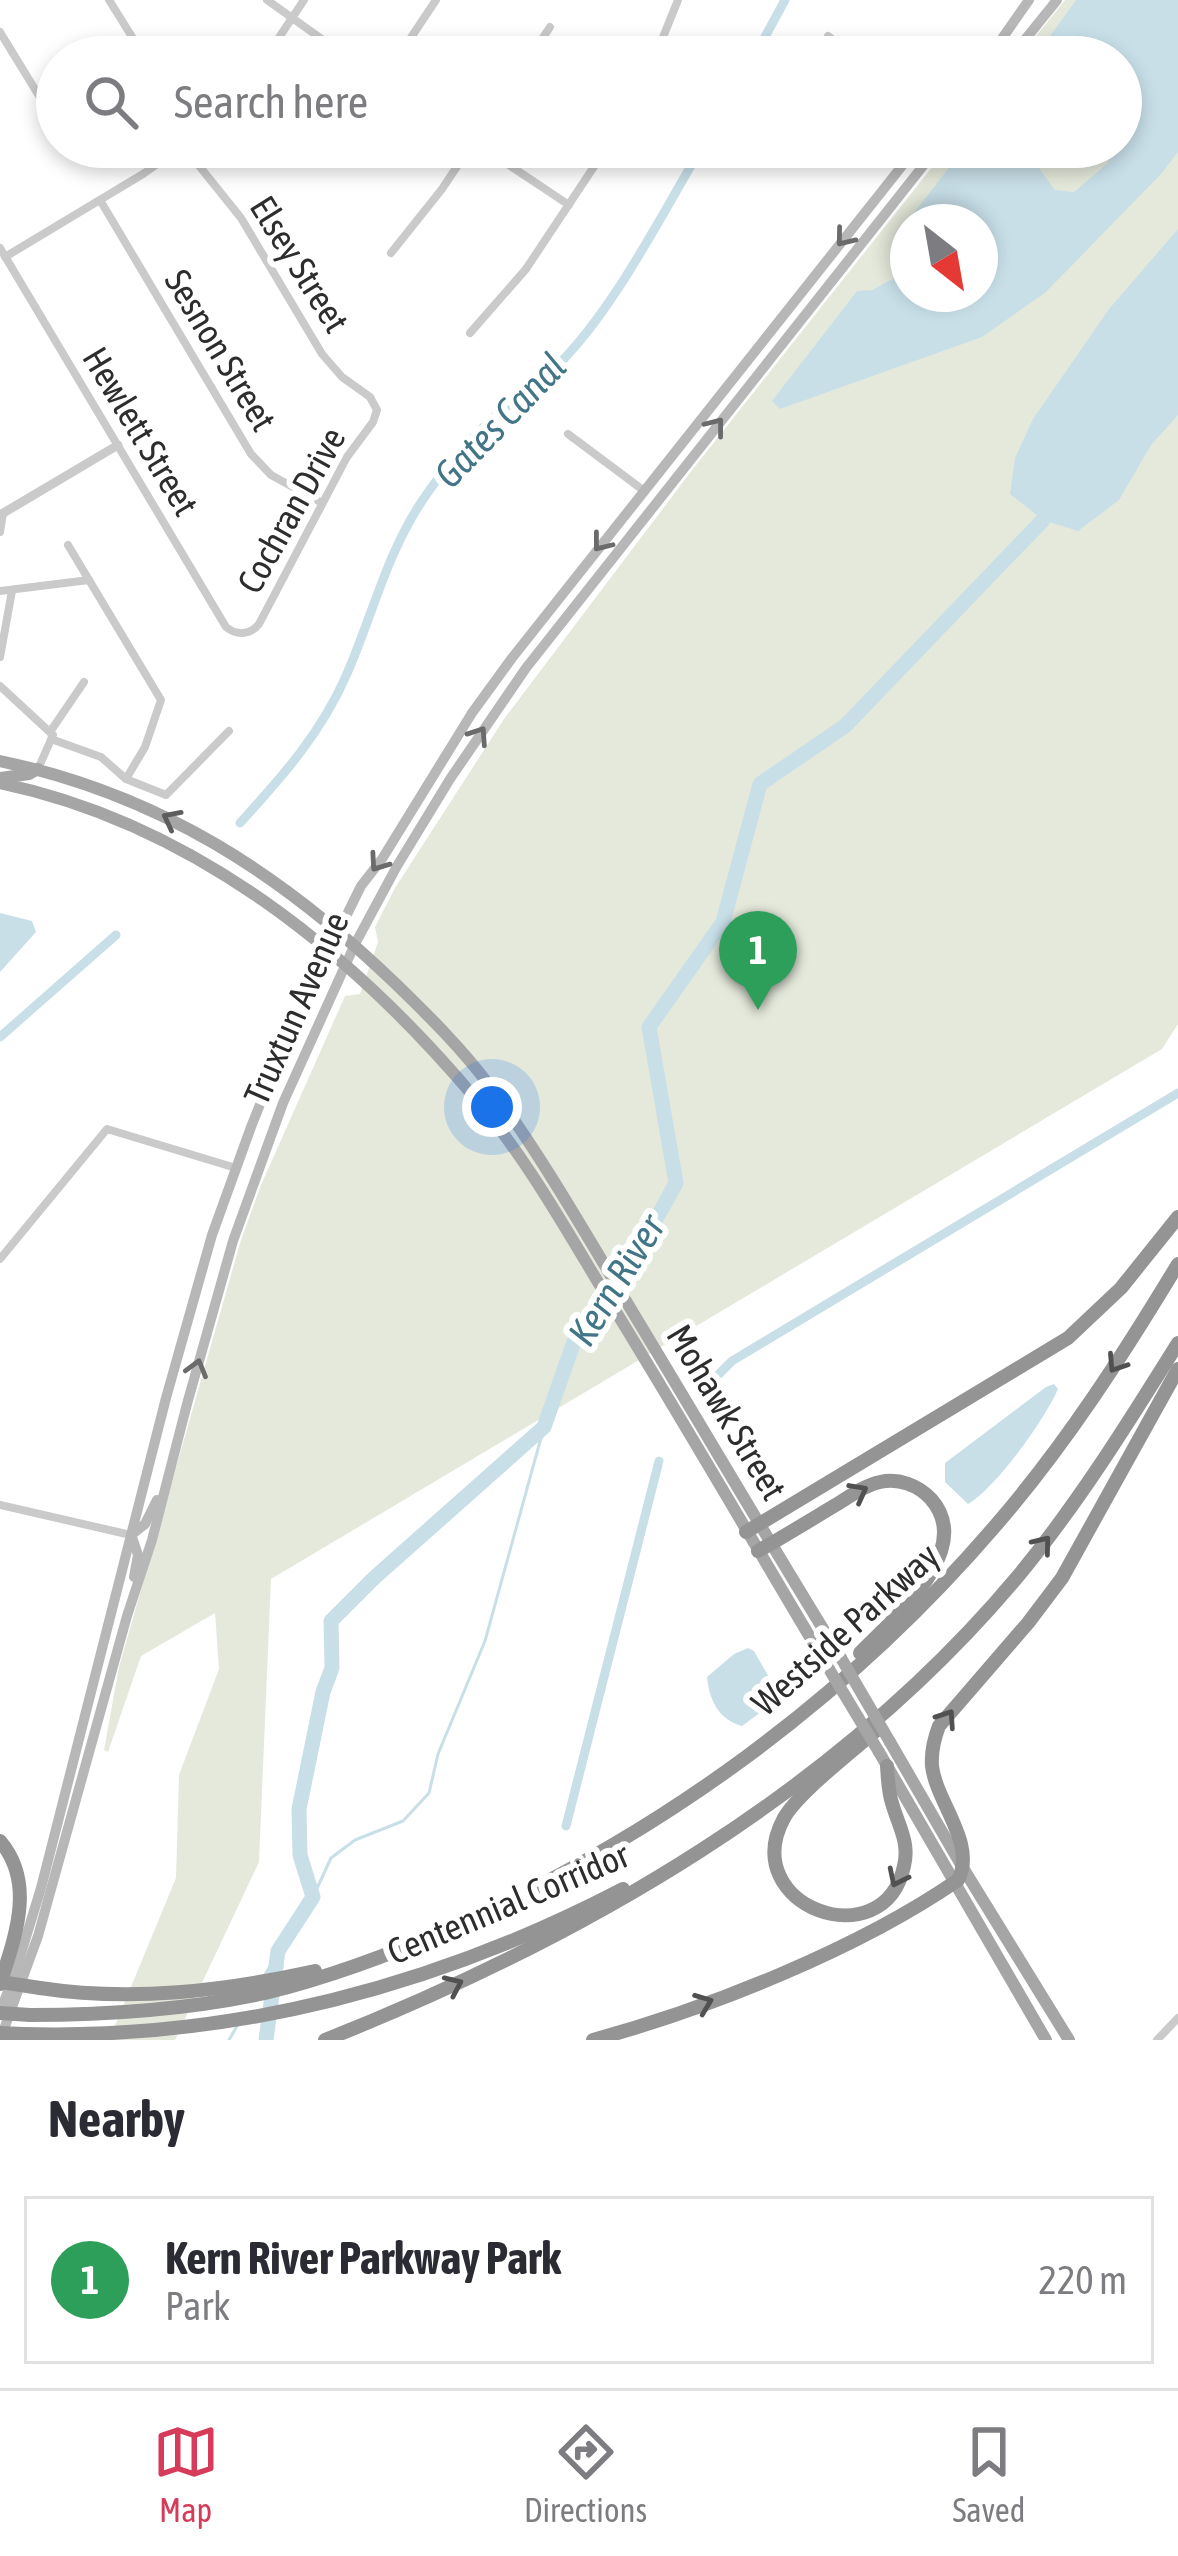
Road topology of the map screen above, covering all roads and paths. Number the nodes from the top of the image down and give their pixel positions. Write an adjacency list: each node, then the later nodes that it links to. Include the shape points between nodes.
1 (109, 0): 11 (street)
2 (267, 0): 8 (street)
3 (304, 0): 8 (street)
4 (436, 0): 14 (street)
5 (678, 0): 16 (street)
6 (1029, 0): 17 (main road)
7 (1057, 0): 18 (main road)
8 (291, 20): 12 (street); 13 (street)
9 (550, 27): 15 (street)
10 (0, 32): 19 (street)
11 (132, 36)
12 (280, 36)
13 (315, 36)
14 (412, 36)
15 (544, 36)
16 (663, 36)
17 (1004, 36)
18 (1028, 36)
19 (36, 91)
20 (150, 168): 27 (street)
21 (200, 168): 32 (street, Elsey Street, via 241,218 322,353)
22 (456, 168): 30 (street)
23 (514, 168): 28 (street)
24 (593, 168): 28 (street)
25 (900, 168): 35 (main road, Truxtun Avenue, one-way to 35)
26 (919, 168): 39 (main road, Truxtun Avenue, one-way to 26)
27 (100, 200): 29 (street); 36 (street, Sesnon Street, via 251,454)
28 (569, 205): 31 (street)
29 (3, 252): 34 (street, Hewlett Street)
30 (391, 253)
31 (470, 333)
32 (375, 404): 36 (street, Cochran Drive, via 376,416)
33 (568, 434): 35 (street)
34 (118, 445): 37 (street); 44 (street, Hewlett Street, via 226,627)
35 (643, 490): 39 (main road); 56 (main road, Truxtun Avenue, one-way to 56, via 472,713)
36 (322, 504): 44 (street, Cochran Drive, via 259,624)
37 (1, 514): 38 (street)
38 (0, 532)
39 (630, 536): 57 (main road, Truxtun Avenue, one-way to 39, via 487,723)
40 (68, 545): 41 (street)
41 (89, 580): 43 (street); 52 (street, via 161,700)
42 (0, 591): 43 (street)
43 (12, 591): 45 (street)
44 (242, 634)
45 (0, 657)
46 (84, 682): 49 (street)
47 (1, 688): 49 (street)
48 (230, 731): 52 (street, via 166,795)
49 (51, 735): 51 (street); 52 (street, via 101,757)
50 (0, 761): 51 (main road, Mohawk Street)
51 (38, 769): 53 (main road); 55 (main road, Mohawk Street, one-way to 51, via 133,801)
52 (126, 779)
53 (0, 781): 54 (main road, Mohawk Street, via 96,809)
54 (187, 852): 55 (main road, via 203,847); 58 (main road, Mohawk Street)
55 (237, 856): 56 (main road, Mohawk Street)
56 (338, 930): 57 (main road, Mohawk Street); 58 (main road, Truxtun Avenue)
57 (355, 944): 59 (main road, Truxtun Avenue); 68 (main road, Mohawk Street, via 488,1083 650,1341)
58 (328, 952): 59 (main road, Mohawk Street); 60 (main road, Truxtun Avenue)
59 (345, 966): 66 (main road, Truxtun Avenue, one-way to 59, via 233,1241); 68 (main road, Mohawk Street, via 477,1100 544,1192)
60 (236, 1168): 62 (street, via 107,1129); 69 (main road, Truxtun Avenue)
61 (1178, 1217): 68 (highway, via 1068,1338)
62 (0, 1259)
63 (1178, 1264): 75 (highway, Westside Parkway, one-way to 75, via 1078,1420 985,1538 856,1668)
64 (1178, 1343): 71 (highway, one-way to 64, via 1104,1462)
65 (1178, 1369): 79 (highway, one-way to 65, via 933,1773 936,1734 1062,1578)
66 (166, 1480): 69 (main road); 72 (main road, Truxtun Avenue)
67 (0, 1505): 69 (street)
68 (753, 1528): 70 (main road, Mohawk Street)
69 (131, 1535): 72 (main road, via 138,1555); 73 (main road, Truxtun Avenue)
70 (764, 1548): 74 (main road, Mohawk Street, bridge); 74 (main road, Mohawk Street, bridge, via 841,1658); 75 (highway, one-way to 75, via 885,1481 927,1495 945,1534 939,1562 903,1608)
71 (1015, 1579): 74 (highway, one-way to 71, via 905,1842 897,1885 854,1915 809,1907 778,1867 785,1817 935,1675); 77 (highway, via 881,1713)
72 (128, 1616): 76 (main road, Truxtun Avenue)
73 (94, 1676): 76 (main road, via 99,1697); 83 (main road, Truxtun Avenue)
74 (885, 1753): 79 (main road, Mohawk Street); 80 (main road, Mohawk Street)
75 (751, 1754): 81 (highway, Westside Parkway, via 591,1858)
76 (90, 1755): 85 (main road, Truxtun Avenue)
77 (742, 1822): 85 (highway, Centennial Corridor, bridge, via 557,1922 362,1996 222,2024); 86 (highway, one-way to 77, via 559,1934)
78 (0, 1841): 82 (highway, via 22,1890)
79 (963, 1868): 80 (highway); 89 (main road, Mohawk Street)
80 (955, 1883): 87 (highway, one-way to 80, via 783,1972); 88 (main road, Mohawk Street)
81 (378, 1956): 82 (highway, bridge, via 191,1991 119,1995); 83 (highway, Centennial Corridor, bridge, via 230,2000 112,2014)
82 (0, 1983)
83 (0, 2013)
84 (1178, 2018): 90 (street)
85 (0, 2036)
86 (325, 2040)
87 (593, 2040)
88 (1046, 2040)
89 (1069, 2040)
90 (1156, 2040)

